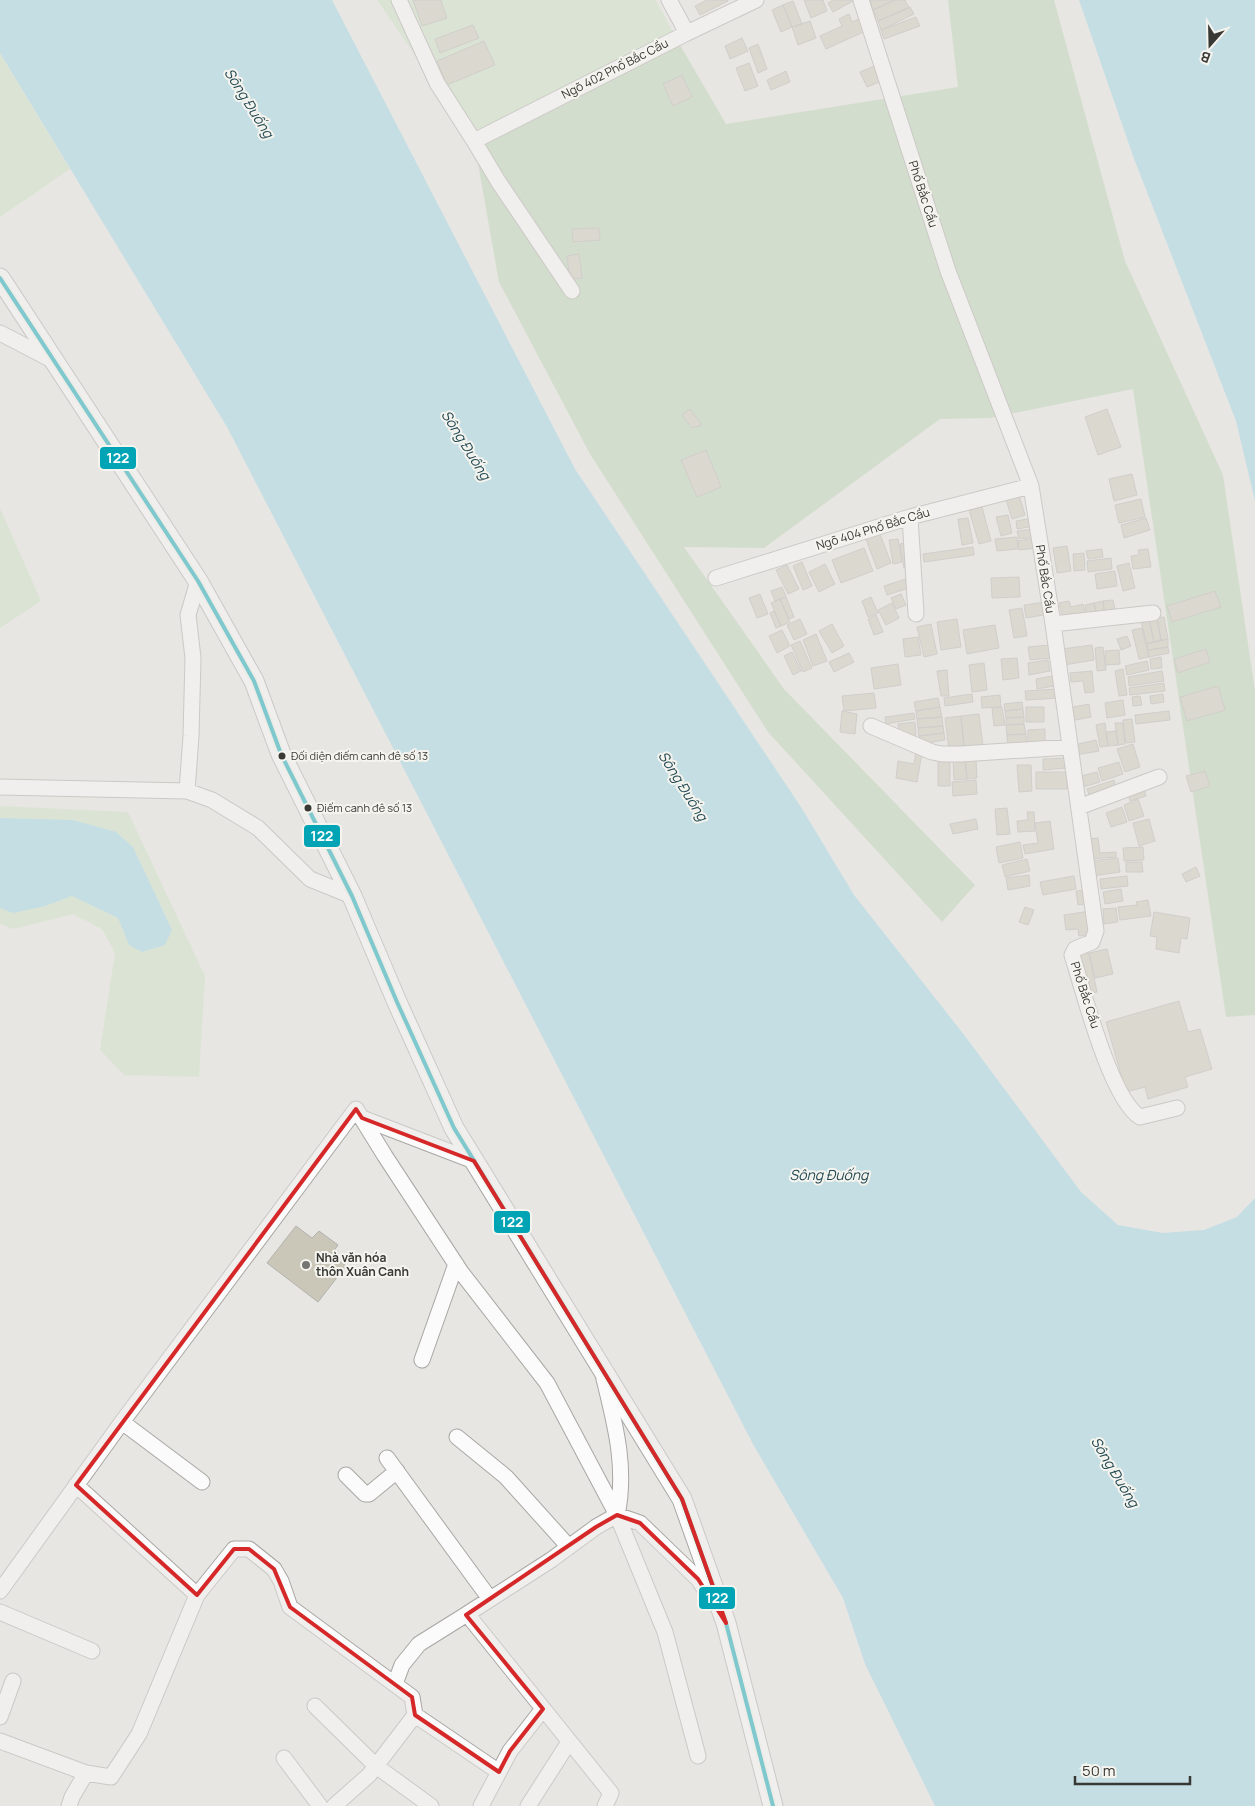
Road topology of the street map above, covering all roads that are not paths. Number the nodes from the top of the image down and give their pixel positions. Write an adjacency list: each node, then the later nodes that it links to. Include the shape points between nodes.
1 (399, 0): 6 (street, via 437,83)
2 (669, 0): 5 (street)
3 (756, 0): 5 (street, Ngõ 402 Phố Bắc Cầu)
4 (861, 0): 11 (street, Phố Bắc Cầu, via 948,270)
5 (687, 33): 6 (street, Ngõ 402 Phố Bắc Cầu)
6 (474, 141): 8 (street)
7 (0, 278): 10 (main road)
8 (572, 290)
9 (0, 333): 10 (street)
10 (52, 360): 14 (main road)
11 (1031, 486): 12 (street, Ngõ 404 Phố Bắc Cầu); 17 (street, Phố Bắc Cầu)
12 (910, 517): 13 (street, Ngõ 404 Phố Bắc Cầu); 16 (street)
13 (716, 578)
14 (198, 581): 22 (street, via 188,615 193,658); 24 (main road, via 254,681 281,754)
15 (1153, 612): 17 (street)
16 (916, 614)
17 (1053, 624): 19 (street, Phố Bắc Cầu)
18 (871, 726): 19 (street, via 942,754)
19 (1070, 747): 23 (street, Phố Bắc Cầu)
20 (1159, 777): 23 (street)
21 (0, 787): 22 (street)
22 (187, 791): 24 (street, via 212,800 258,828 310,879)
23 (1079, 807): 25 (street, Phố Bắc Cầu, via 1095,935 1092,942 1075,950 1072,955 1110,1074 1140,1117)
24 (352, 896): 27 (main road, via 454,1128)
25 (1177, 1108)
26 (362, 1118): 27 (street); 28 (street); 31 (street, via 356,1109)
27 (474, 1161): 30 (main road)
28 (456, 1264): 29 (street); 38 (street, via 547,1383)
29 (422, 1360)
30 (602, 1369): 38 (street, via 618,1438 621,1495); 45 (main road, via 682,1499)
31 (122, 1422): 36 (street); 37 (street)
32 (457, 1438): 39 (street, via 506,1476)
33 (387, 1458): 34 (street)
34 (397, 1471): 35 (street, via 370,1494 365,1494); 42 (street)
35 (346, 1475)
36 (202, 1482)
37 (76, 1485): 40 (street); 41 (street)
38 (617, 1515): 39 (street); 45 (street, via 640,1523 674,1555 698,1579); 55 (street, via 665,1632)
39 (569, 1547): 42 (street)
40 (0, 1591)
41 (197, 1595): 48 (street, via 234,1549 249,1549 274,1569 290,1607); 59 (street, via 139,1734 111,1777)
42 (490, 1599): 44 (street)
43 (0, 1612): 46 (street)
44 (467, 1614): 48 (street, via 419,1644 402,1666); 50 (street)
45 (726, 1623): 67 (main road)
46 (92, 1650)
47 (13, 1681): 52 (street)
48 (395, 1684): 51 (street, via 412,1696)
49 (315, 1706): 57 (street)
50 (543, 1709): 54 (street); 58 (street, via 510,1751)
51 (415, 1715): 57 (street); 58 (street)
52 (0, 1717)
53 (0, 1741): 59 (street)
54 (570, 1742): 65 (street); 66 (street, via 611,1793)
55 (698, 1756)
56 (284, 1758): 61 (street)
57 (376, 1766): 62 (street); 63 (street)
58 (499, 1772): 64 (street)
59 (86, 1773): 60 (street)
60 (70, 1806)
61 (320, 1806)
62 (334, 1806)
63 (431, 1806)
64 (481, 1806)
65 (528, 1806)
66 (605, 1806)
67 (773, 1806)

